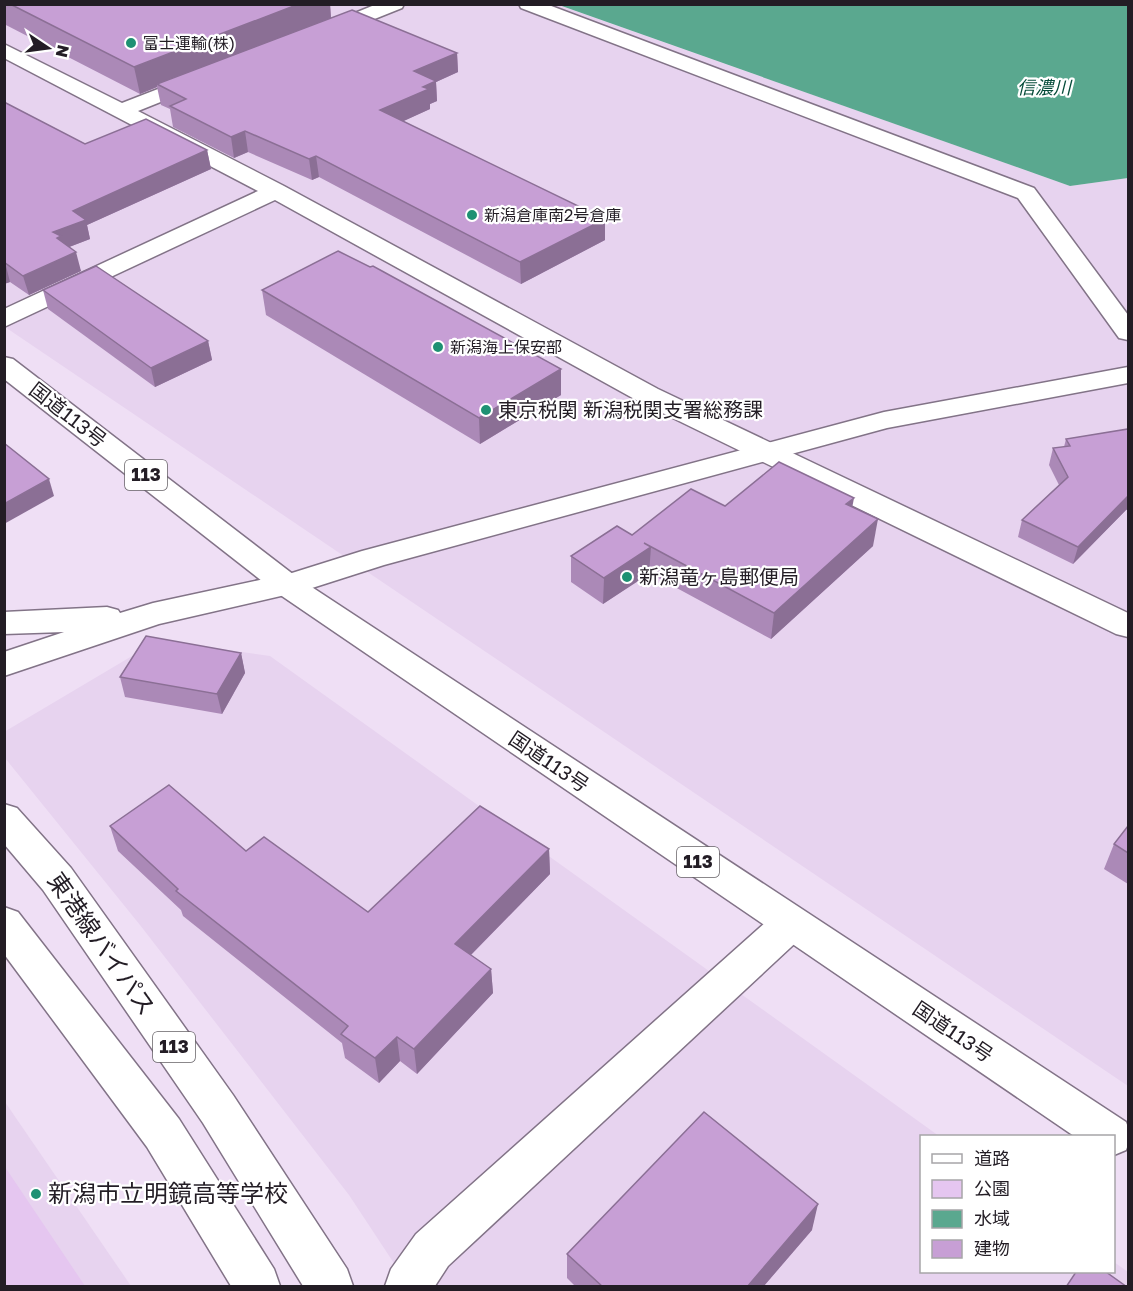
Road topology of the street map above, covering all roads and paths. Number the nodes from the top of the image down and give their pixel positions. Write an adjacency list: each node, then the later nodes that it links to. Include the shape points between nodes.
1 (395, 4): 3 (main road)
2 (528, 4): 9 (main road, via 1026,193)
3 (308, 38)
4 (4, 50): 6 (main road)
5 (220, 72): 6 (main road)
6 (122, 110): 7 (main road)
7 (276, 191): 8 (main road); 12 (main road, via 648,395)
8 (4, 320)
9 (1128, 332)
10 (4, 365): 13 (main road, 国道113号 / 113)
11 (1128, 375): 12 (main road, via 884,420)
12 (766, 452): 13 (main road, via 373,558); 16 (main road)
13 (287, 585): 14 (main road); 20 (main road, 国道113号 / 113)
14 (153, 614): 15 (main road); 17 (main road)
15 (4, 623)
16 (1128, 626)
17 (4, 664)
18 (4, 818): 25 (main road, 東港線バイパス / 113, via 57,879 218,1109)
19 (4, 923): 24 (main road, via 163,1133)
20 (790, 924): 21 (main road, 国道113号 / 113); 26 (main road, via 432,1250)
21 (1107, 1135)
22 (1115, 1140): 23 (main road, 国道113号 / 113)
23 (1128, 1149)
24 (257, 1287)
25 (330, 1287)
26 (408, 1287)

